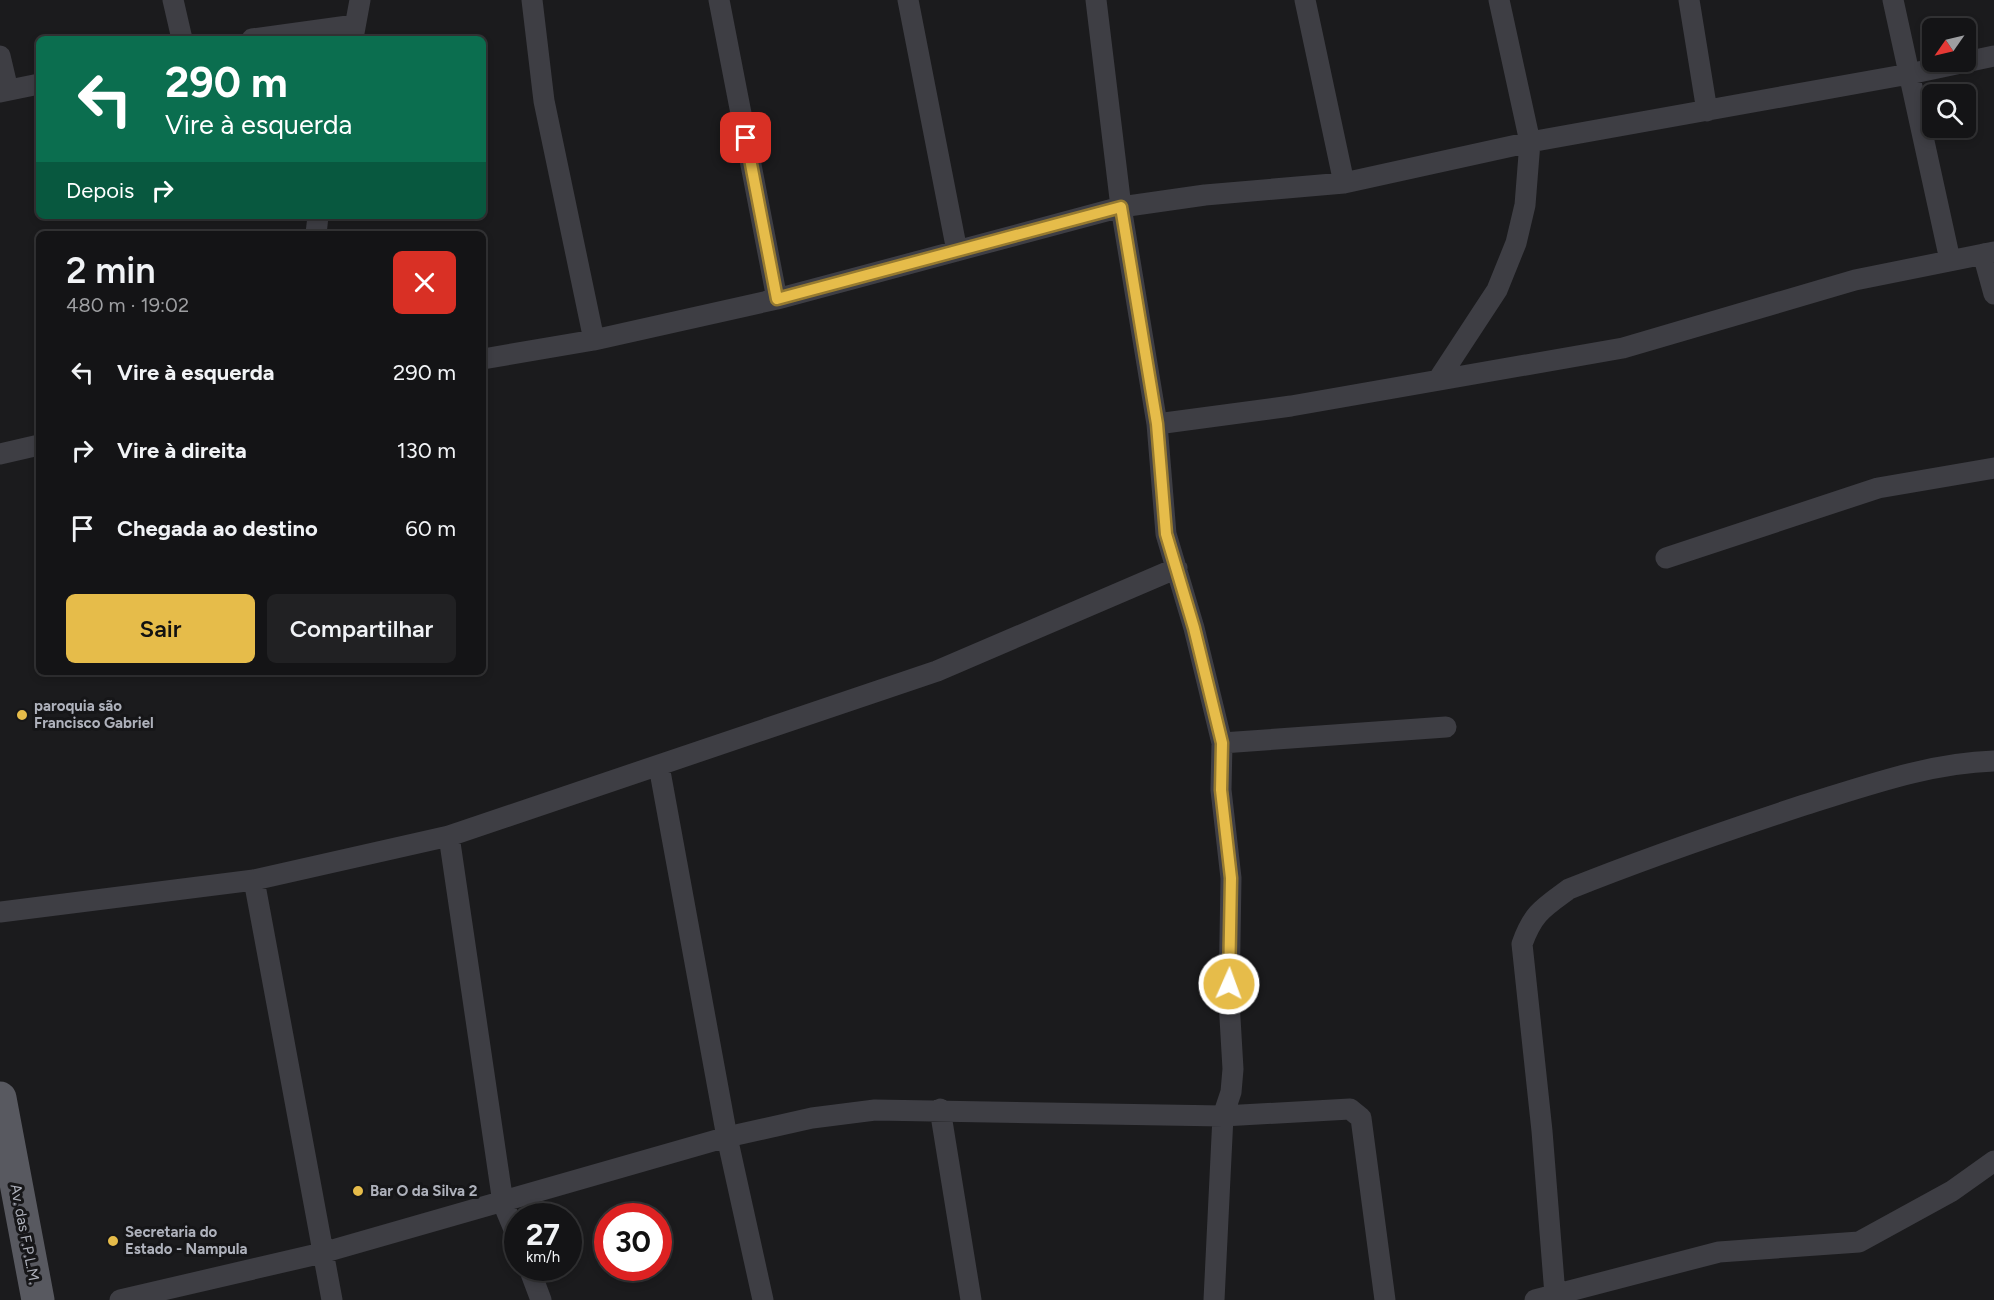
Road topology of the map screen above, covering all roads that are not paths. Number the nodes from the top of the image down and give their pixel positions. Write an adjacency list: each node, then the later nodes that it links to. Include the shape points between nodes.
1 (173, 0): 12 (street)
2 (360, 0): 11 (street)
3 (532, 0): 28 (street, via 544,101)
4 (719, 0): 27 (street)
5 (908, 0): 23 (street)
6 (1096, 0): 22 (street)
7 (1305, 0): 21 (street)
8 (1499, 0): 20 (street)
9 (1689, 0): 19 (street)
10 (1893, 0): 16 (street)
11 (354, 32): 13 (street)
12 (181, 36)
13 (296, 36)
14 (0, 56): 18 (street)
15 (1994, 56): 16 (street)
16 (1909, 74): 19 (street); 25 (street)
17 (36, 85): 18 (street)
18 (4, 91)
19 (1707, 111): 20 (street)
20 (1530, 142): 21 (street); 30 (street, via 1525,205 1516,243 1497,290)
21 (1344, 183): 22 (street, via 1204,195)
22 (1121, 207): 23 (street); 31 (street)
23 (957, 251): 27 (street)
24 (1989, 253): 25 (street); 26 (street)
25 (1950, 260): 30 (street, via 1855,280 1623,348)
26 (1994, 294)
27 (777, 299): 28 (street)
28 (594, 340): 29 (street)
29 (486, 358)
30 (1438, 380): 31 (street)
31 (1157, 424): 36 (street, via 1166,534)
32 (36, 447): 33 (street)
33 (0, 454)
34 (1994, 468): 35 (street, via 1878,488)
35 (1666, 558)
36 (1177, 568): 38 (street); 40 (street, via 937,671)
37 (1446, 727): 38 (street)
38 (1222, 743): 46 (street, via 1221,790 1231,878 1228,1001 1233,1069)
39 (1994, 761): 53 (street, via 1878,781 1711,837 1569,889 1530,921 1522,944 1542,1131)
40 (659, 766): 41 (street); 47 (street)
41 (449, 836): 42 (street); 49 (street)
42 (254, 880): 43 (street); 50 (street)
43 (0, 912)
44 (0, 1098): 54 (main road, Av. das F.P.L.M.)
45 (940, 1109): 46 (street); 47 (street, via 822,1116); 59 (street)
46 (1223, 1116): 60 (street); 61 (street, via 1350,1109 1361,1118)
47 (727, 1137): 49 (street); 58 (street)
48 (1994, 1161): 52 (street, via 1952,1191 1859,1242 1719,1252)
49 (504, 1203): 50 (street)
50 (322, 1253): 55 (street); 56 (street)
51 (534, 1281): 57 (street)
52 (1580, 1295): 53 (street)
53 (1545, 1298)
54 (38, 1300)
55 (120, 1300)
56 (332, 1300)
57 (541, 1300)
58 (763, 1300)
59 (971, 1300)
60 (1214, 1300)
61 (1385, 1300)

